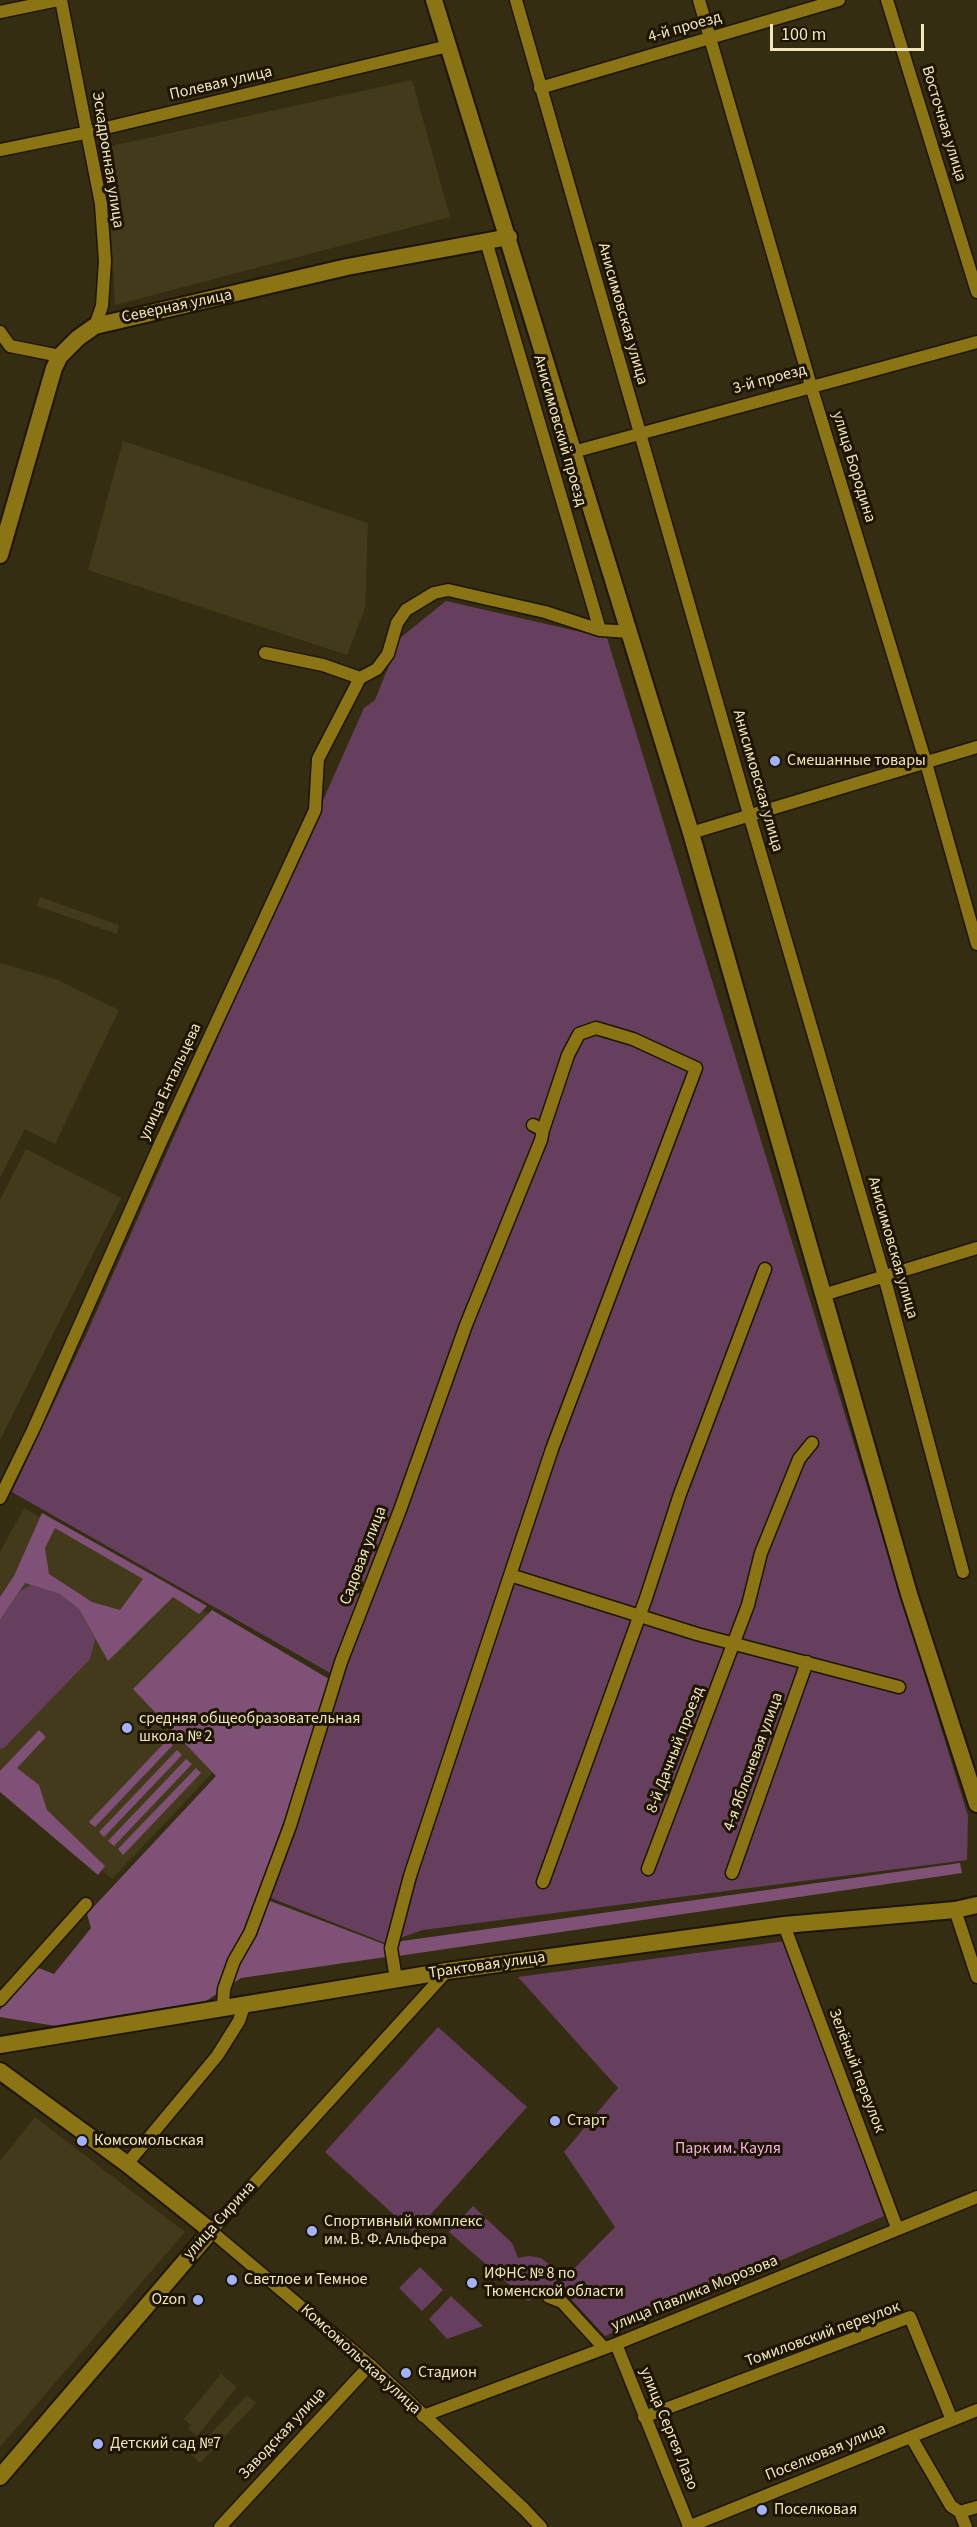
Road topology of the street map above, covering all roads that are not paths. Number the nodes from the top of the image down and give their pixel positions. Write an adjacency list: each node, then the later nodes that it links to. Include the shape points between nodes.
1 (60, 0): 7 (street); 11 (street, Эскадронная улица)
2 (434, 0): 9 (street)
3 (516, 0): 10 (street, Анисимовская улица)
4 (699, 0): 8 (street, улица Бородина)
5 (838, 0): 8 (street, 4-й проезд)
6 (887, 0): 15 (street, Восточная улица)
7 (0, 12)
8 (710, 38): 10 (street, 4-й проезд); 20 (street, улица Бородина)
9 (448, 46): 11 (street, Полевая улица); 13 (street)
10 (540, 88): 21 (street, Анисимовская улица)
11 (89, 132): 12 (street, Полевая улица); 16 (street, Эскадронная улица, via 101,204 105,261 102,306)
12 (0, 150)
13 (509, 237): 14 (street, Северная улица); 22 (street)
14 (486, 241): 16 (street, Северная улица, via 347,267); 24 (street, Анисимовский проезд)
15 (977, 292)
16 (95, 326): 19 (street, Северная улица)
17 (0, 332): 19 (street, via 10,346)
18 (977, 342): 20 (street, 3-й проезд)
19 (60, 356): 23 (street, Северная улица)
20 (811, 386): 21 (street, 3-й проезд); 29 (street, улица Бородина)
21 (640, 433): 22 (street, 3-й проезд); 30 (street, Анисимовская улица)
22 (573, 452): 25 (street)
23 (0, 555)
24 (600, 630): 25 (street); 27 (street, via 545,612 448,590 434,593 406,610 397,623 388,654 377,669)
25 (630, 632): 31 (street)
26 (265, 653): 27 (street, via 323,665)
27 (360, 678): 38 (street, улица Ентальцева, via 318,759 315,810)
28 (977, 747): 29 (street)
29 (926, 763): 30 (street); 32 (street, улица Бородина)
30 (749, 814): 31 (street); 35 (street, Анисимовская улица)
31 (691, 832): 36 (street)
32 (977, 944)
33 (977, 1248): 35 (street)
34 (765, 1269): 41 (street, via 684,1483)
35 (884, 1276): 36 (street); 39 (street, Анисимовская улица)
36 (823, 1295): 45 (street, via 909,1594)
37 (813, 1443): 42 (street, 8-й Дачный проезд, via 799,1459 761,1553)
38 (0, 1498)
39 (963, 1572)
40 (510, 1575): 41 (street); 55 (street, via 410,1876 391,1948); 58 (street, Садовая улица, via 552,1449 696,1068 633,1039 596,1028 579,1034 538,1127 541,1140 466,1325 341,1662 290,1826 250,1933 234,1961 224,1989)
41 (639, 1617): 42 (street); 48 (street)
42 (734, 1643): 43 (street); 46 (street, 8-й Дачный проезд)
43 (807, 1662): 44 (street); 47 (street, 4-я Яблоневая улица)
44 (899, 1687)
45 (977, 1804)
46 (648, 1869)
47 (732, 1873)
48 (543, 1882)
49 (86, 1904): 56 (street)
50 (977, 1905): 51 (street, Трактовая улица)
51 (955, 1910): 52 (street, Трактовая улица); 54 (street)
52 (784, 1925): 53 (street, Трактовая улица); 63 (street, Зелёный переулок)
53 (447, 1971): 55 (street, Трактовая улица); 64 (street, улица Сирина)
54 (977, 1977)
55 (396, 1979): 57 (street, Трактовая улица)
56 (0, 2000)
57 (245, 2003): 58 (street, Трактовая улица); 61 (street, via 217,2056)
58 (223, 2006): 59 (street, Трактовая улица)
59 (0, 2045)
60 (0, 2072): 61 (street, Комсомольская улица)
61 (128, 2164): 64 (street, Комсомольская улица)
62 (977, 2197): 63 (street, улица Павлика Морозова)
63 (897, 2228): 66 (street, улица Павлика Морозова)
64 (211, 2231): 67 (street, Комсомольская улица); 73 (street, улица Сирина)
65 (549, 2297): 66 (street, via 562,2302)
66 (610, 2346): 69 (street, улица Павлика Морозова); 70 (street, улица Сергея Лазо)
67 (370, 2365): 69 (street, Комсомольская улица); 76 (street, Заводская улица)
68 (977, 2410): 71 (street, Поселковая улица)
69 (423, 2416): 77 (street, Комсомольская улица)
70 (644, 2417): 71 (street, Томиловский переулок, via 910,2317); 78 (street, улица Сергея Лазо)
71 (952, 2420): 72 (street, Поселковая улица)
72 (911, 2437): 75 (street, via 951,2506); 78 (street, Поселковая улица)
73 (0, 2477)
74 (977, 2507): 75 (street)
75 (960, 2512): 79 (street)
76 (220, 2527)
77 (540, 2527)
78 (688, 2527)
79 (966, 2527)

